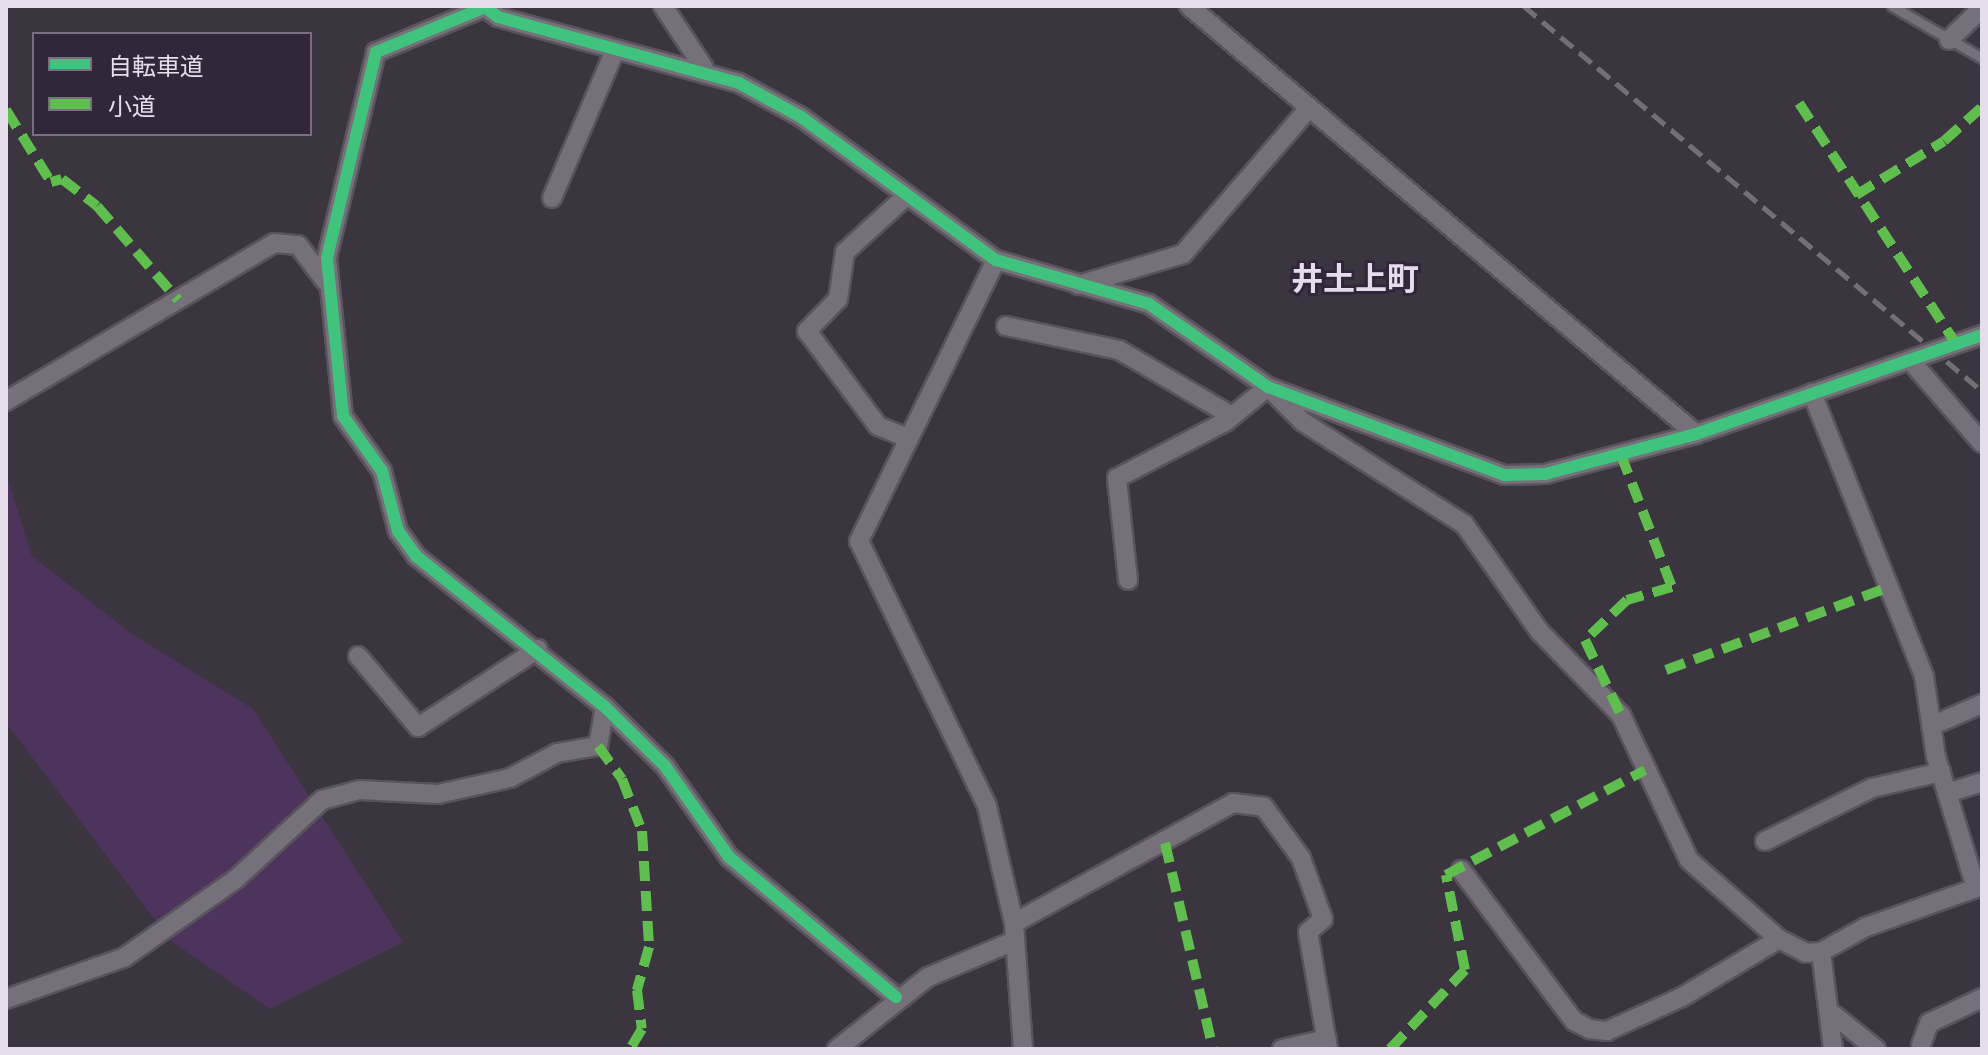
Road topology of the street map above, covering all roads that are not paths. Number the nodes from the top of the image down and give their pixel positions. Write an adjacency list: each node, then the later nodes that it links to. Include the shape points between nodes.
1 (663, 6): 9 (street)
2 (1189, 6): 10 (street)
3 (1892, 6): 6 (lane)
4 (483, 7): 7 (street); 14 (street, via 376,52)
5 (1982, 8): 6 (street)
6 (1949, 40): 8 (lane)
7 (615, 50): 9 (street); 11 (street)
8 (1982, 58)
9 (704, 68): 12 (street, via 801,117)
10 (1309, 108): 15 (street, via 1183,254); 23 (street)
11 (552, 198)
12 (903, 199): 13 (street); 24 (street, via 845,252 838,299 807,331 878,426)
13 (996, 260): 15 (street); 24 (street)
14 (326, 282): 21 (street, via 298,245 274,243); 27 (street, via 343,416 391,490 405,544)
15 (1078, 285): 19 (street, via 1149,304)
16 (1006, 326): 22 (street, via 1119,350)
17 (1982, 335): 18 (street)
18 (1910, 360): 20 (street); 25 (street)
19 (1268, 387): 22 (street); 23 (street, via 1504,475 1545,474); 39 (street, via 1303,422 1464,524 1540,632 1621,715 1689,860)
20 (1812, 393): 23 (street); 31 (street, via 1924,676)
21 (6, 401)
22 (1232, 416): 26 (street, via 1117,478)
23 (1696, 434)
24 (907, 438): 38 (street, via 859,541 987,806)
25 (1982, 443)
26 (1128, 580)
27 (538, 649): 28 (street, via 418,727); 30 (street)
28 (358, 656)
29 (1982, 704): 31 (street)
30 (605, 707): 41 (street, via 665,766 729,857); 43 (street, via 598,746 557,753 510,778 438,794 360,790 322,800 236,879 125,957)
31 (1931, 726): 32 (street)
32 (1941, 772): 34 (street); 35 (street, via 1872,788)
33 (1982, 782): 34 (street)
34 (1947, 793): 37 (street)
35 (1765, 841)
36 (1461, 870): 39 (street, via 1574,1021 1590,1029 1607,1031 1682,997)
37 (1979, 887): 40 (street, via 1866,927)
38 (1014, 932): 41 (street); 45 (street, via 1233,803 1264,807 1301,858 1323,919 1308,932); 48 (street)
39 (1779, 939): 40 (street, via 1806,953)
40 (1821, 952): 44 (street)
41 (896, 997): 47 (street)
42 (1982, 998): 46 (street, via 1936,1018)
43 (6, 999)
44 (1834, 1015): 50 (street); 51 (street)
45 (1328, 1044): 49 (street)
46 (1917, 1048)
47 (837, 1049)
48 (1023, 1049)
49 (1282, 1049)
50 (1833, 1049)
51 (1876, 1049)

